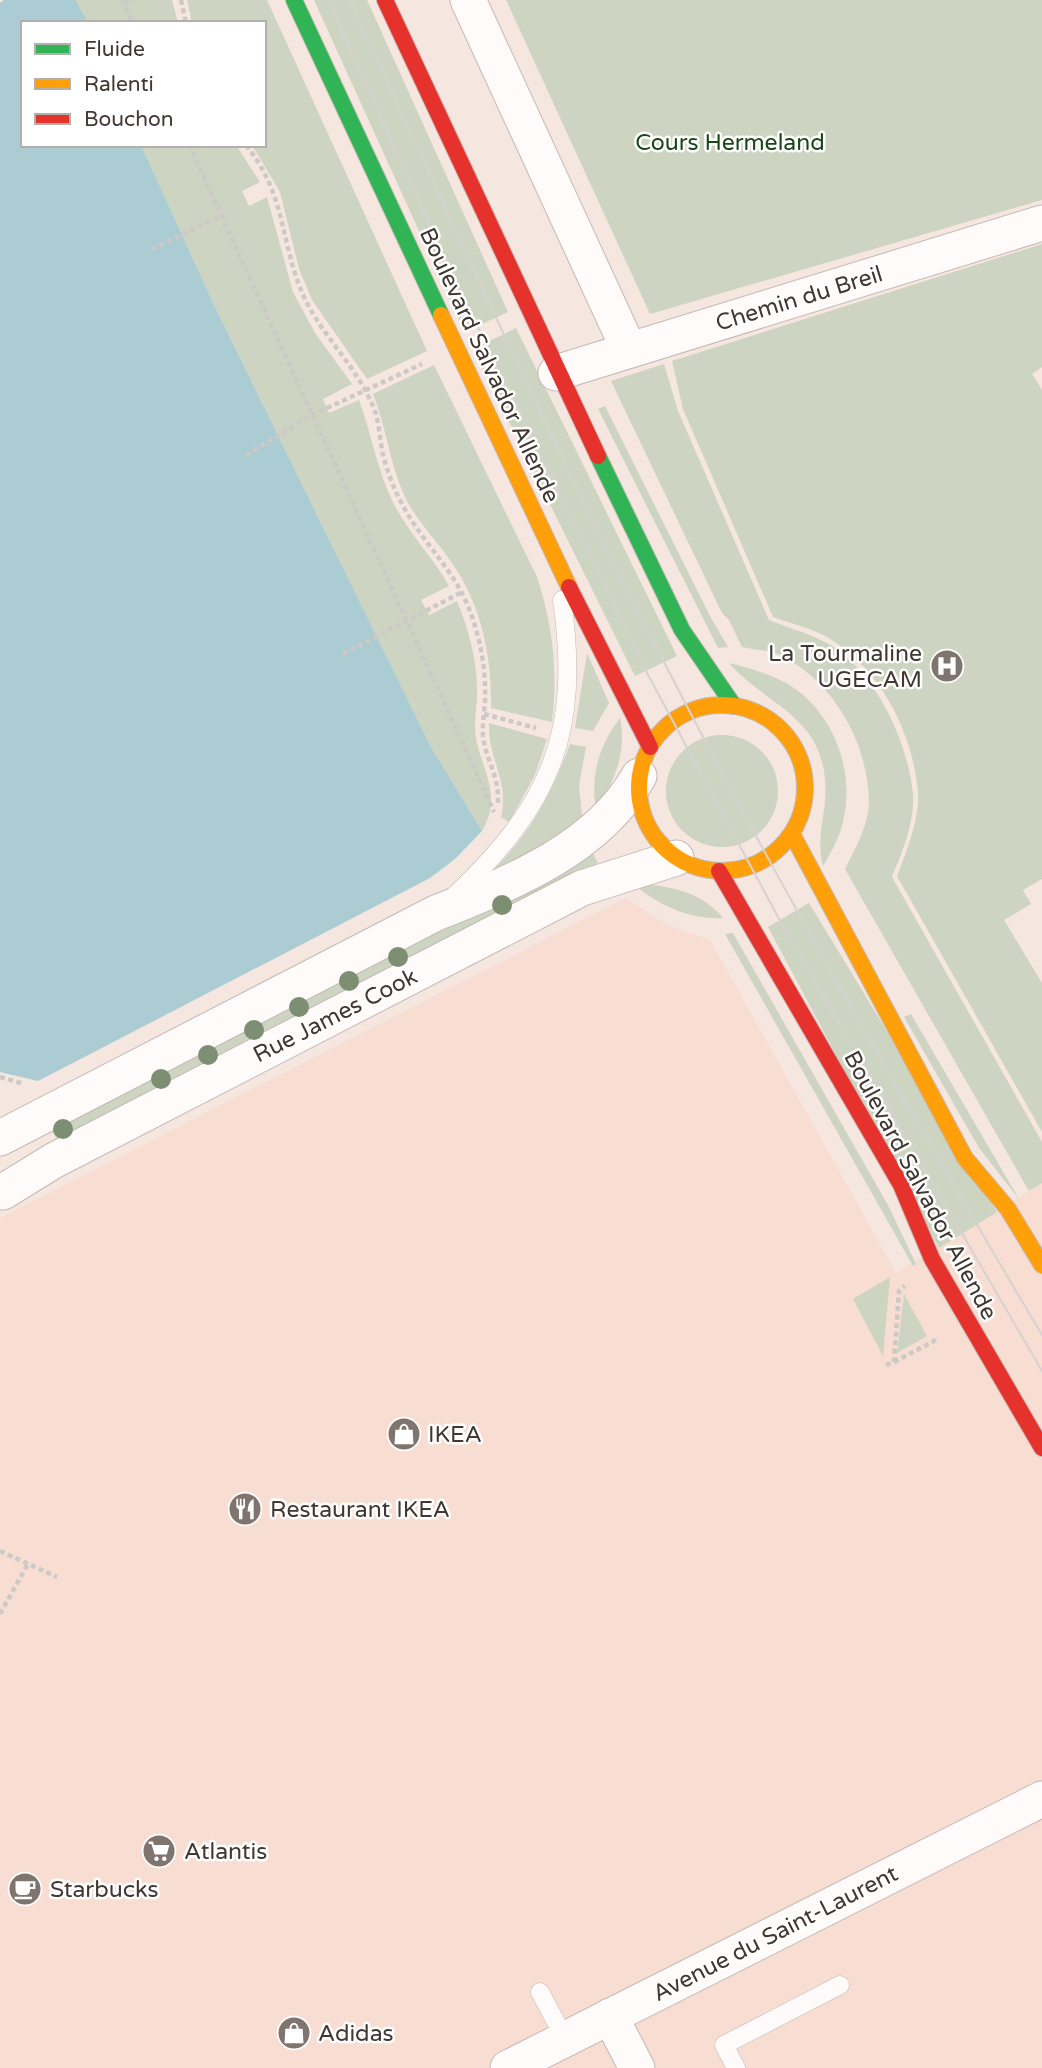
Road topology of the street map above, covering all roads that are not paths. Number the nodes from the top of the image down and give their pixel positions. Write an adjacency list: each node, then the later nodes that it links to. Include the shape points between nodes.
1 (293, 0): 7 (street, Boulevard Salvador Allende)
2 (385, 0): 6 (street)
3 (467, 0): 5 (street)
4 (1042, 223): 5 (street, Chemin du Breil)
5 (629, 350): 6 (street, Chemin du Breil)
6 (556, 373): 8 (street, via 682,628 711,680)
7 (556, 562): 9 (street, Boulevard Salvador Allende); 13 (lane, via 569,648 566,709 557,748 526,817 504,847)
8 (734, 706): 9 (street, via 689,712 661,731); 10 (street, via 769,720 797,753 805,790)
9 (644, 762): 11 (street, via 640,801 647,825); 13 (street, Rue James Cook, via 626,800 611,817 564,852 491,891)
10 (792, 834): 12 (street, via 767,858); 16 (street, via 964,1158 1008,1209)
11 (676, 858): 12 (street); 15 (street, Rue James Cook, via 582,888)
12 (719, 871): 17 (street, Boulevard Salvador Allende, via 901,1185 932,1259)
13 (436, 913): 14 (street, Rue James Cook)
14 (0, 1138)
15 (1, 1187)
16 (1042, 1265)
17 (1042, 1448)
18 (1042, 1799): 21 (street, Avenue du Saint-Laurent)
19 (840, 1985): 25 (lane, via 724,2045)
20 (540, 1992): 22 (lane)
21 (610, 2016): 22 (street, Avenue du Saint-Laurent); 24 (street)
22 (565, 2039): 23 (street, Avenue du Saint-Laurent)
23 (514, 2066)
24 (636, 2068)
25 (736, 2068)

